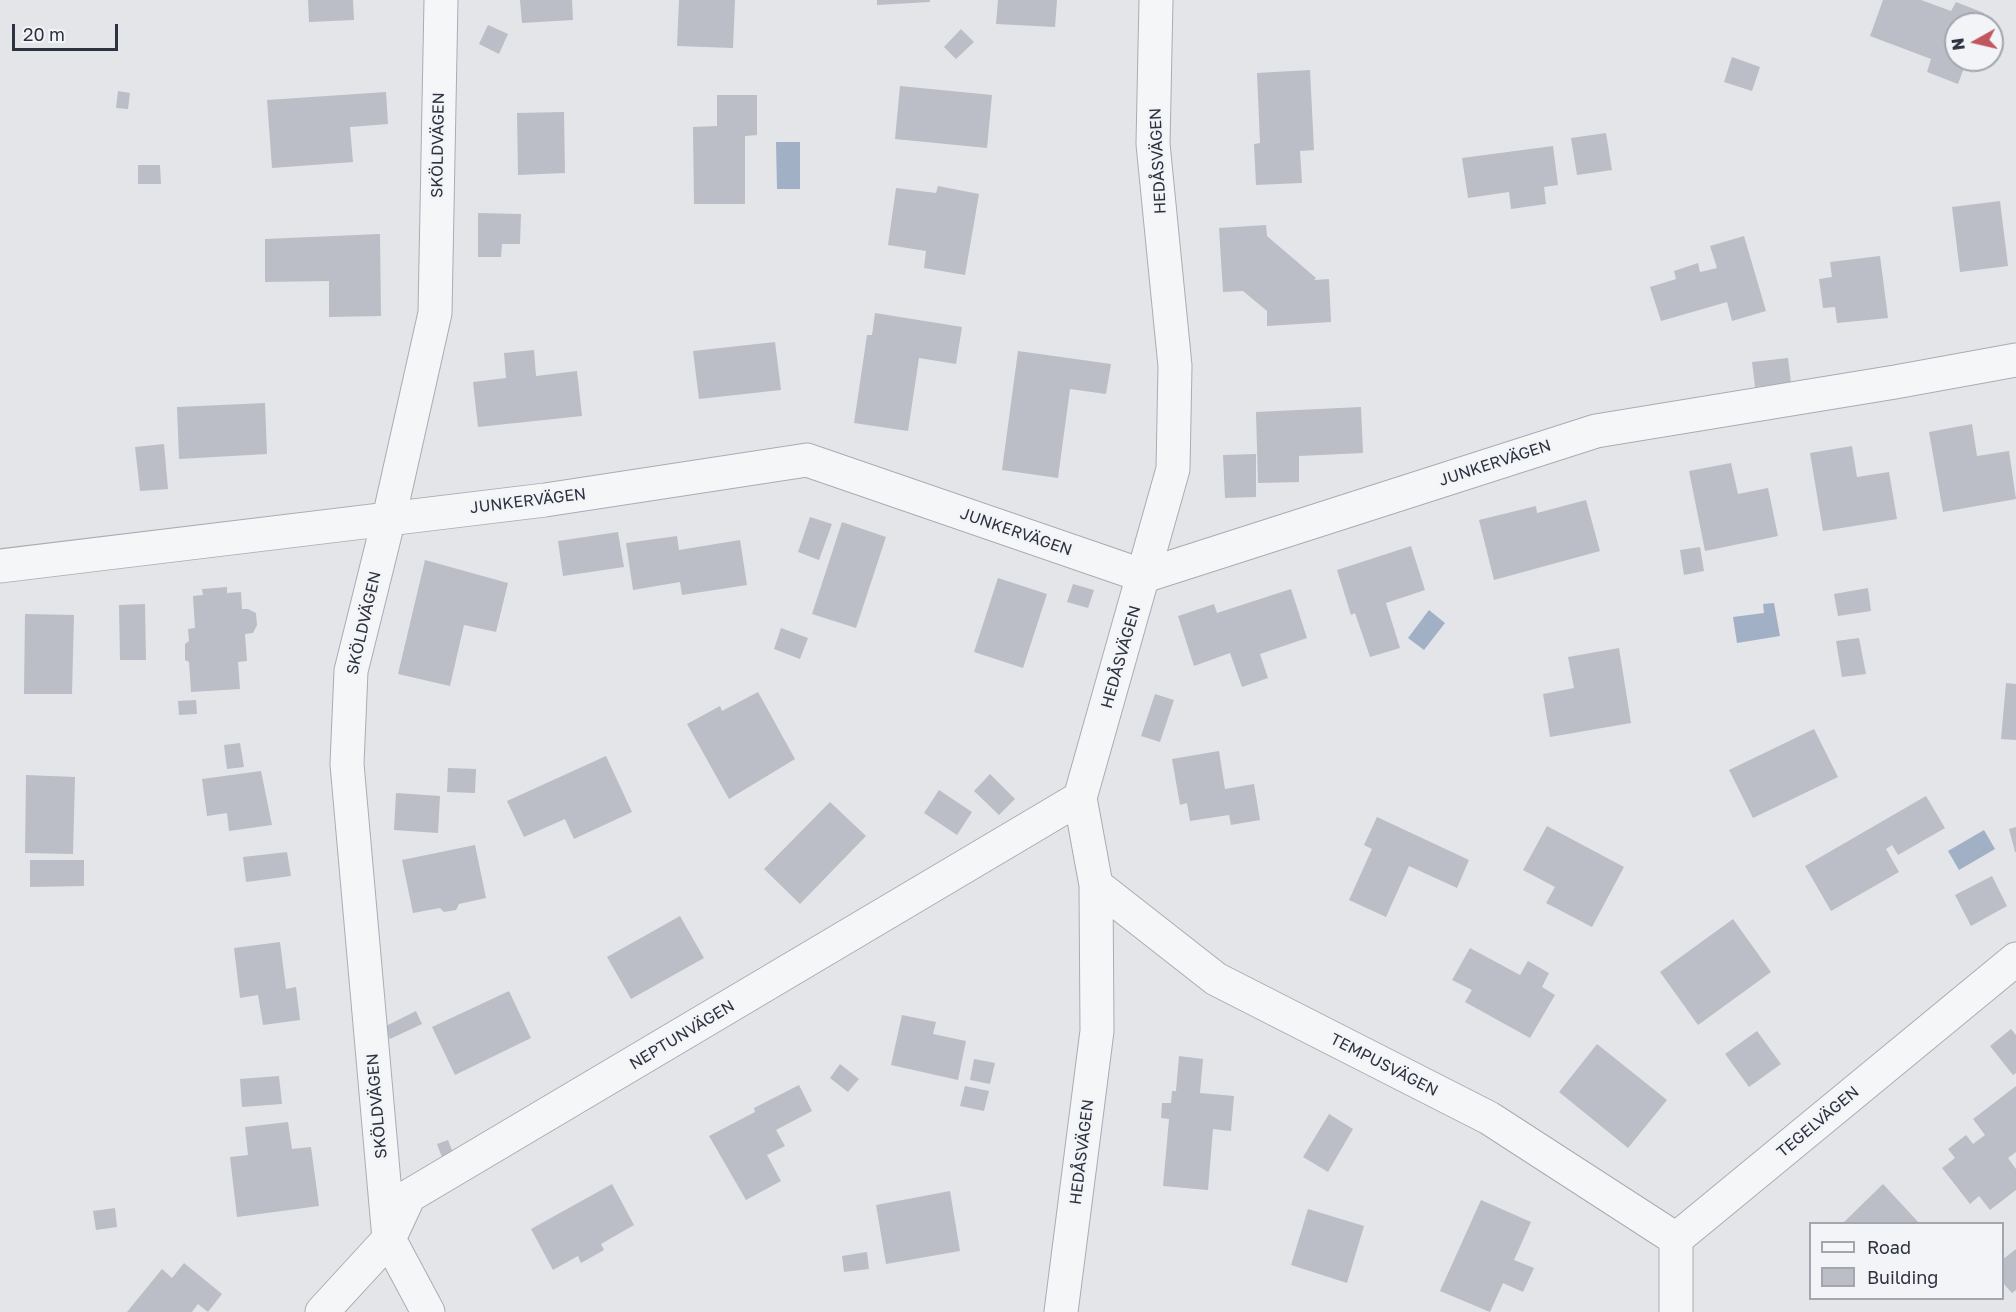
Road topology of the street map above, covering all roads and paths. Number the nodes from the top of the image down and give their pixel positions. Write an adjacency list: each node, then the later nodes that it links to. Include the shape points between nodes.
1 (441, 0): 4 (street, SKÖLDVÄGEN, via 435,313)
2 (1156, 0): 6 (street, HEDÅSVÄGEN, via 1153,144 1175,366 1173,469)
3 (2016, 360): 6 (street, JUNKERVÄGEN, via 1596,431)
4 (390, 518): 5 (street, JUNKERVÄGEN); 6 (street, JUNKERVÄGEN, via 545,500 807,460); 10 (street, SKÖLDVÄGEN, via 351,671 347,764)
5 (0, 566)
6 (1144, 576): 7 (street, HEDÅSVÄGEN)
7 (1080, 798): 8 (street, HEDÅSVÄGEN); 10 (street, NEPTUNVÄGEN, via 409,1196)
8 (1096, 885): 11 (street, TEMPUSVÄGEN, via 1216,979 1489,1118); 14 (street, HEDÅSVÄGEN, via 1097,1031)
9 (2016, 959): 11 (street, TEGELVÄGEN)
10 (389, 1239): 12 (street, NEPTUNVÄGEN); 13 (street, SKÖLDVÄGEN)
11 (1677, 1239): 15 (street)
12 (322, 1312)
13 (428, 1312)
14 (1061, 1312)
15 (1676, 1312)

